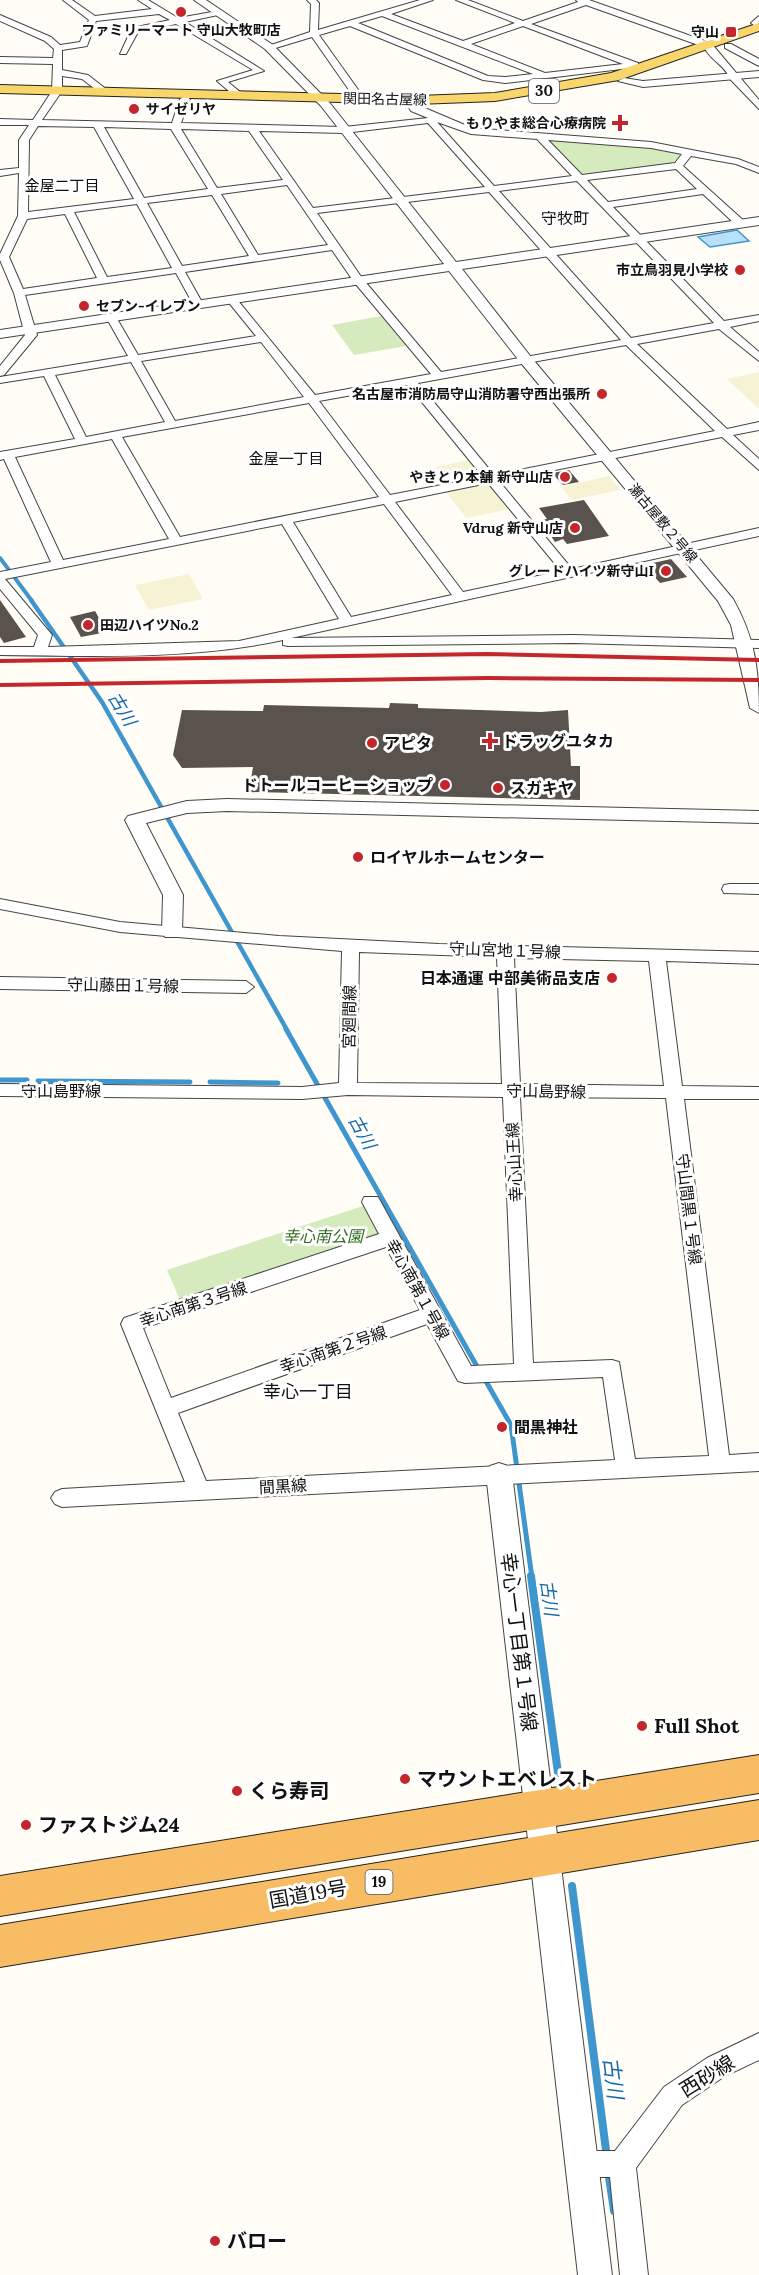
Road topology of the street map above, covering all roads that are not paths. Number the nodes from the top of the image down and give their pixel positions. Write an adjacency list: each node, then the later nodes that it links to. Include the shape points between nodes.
1 (67, 0): 14 (street)
2 (142, 0): 10 (street)
3 (199, 0): 11 (street, 瀬古屋敷２号線)
4 (311, 0): 20 (street, via 315,3)
5 (393, 0): 9 (street)
6 (429, 0): 9 (street)
7 (460, 0): 17 (street)
8 (583, 1): 17 (street); 26 (street)
9 (408, 6): 12 (street)
10 (160, 11): 14 (street); 16 (street)
11 (215, 13): 16 (street); 23 (street, 瀬古屋敷２号線)
12 (384, 14): 18 (street); 22 (street)
13 (0, 18): 25 (street, via 48,39)
14 (93, 19): 25 (street, via 84,44)
15 (759, 19): 19 (street, via 755,23)
16 (175, 21): 27 (street, via 135,30); 43 (street, via 260,71 221,81)
17 (524, 23): 22 (street); 33 (street)
18 (352, 24): 20 (street); 31 (street)
19 (759, 26): 26 (main road, 関田名古屋線 / 30)
20 (314, 34): 23 (street); 44 (street)
21 (759, 35): 24 (main road, 関田名古屋線 / 30)
22 (463, 44): 28 (street)
23 (270, 46): 46 (street, 瀬古屋敷２号線)
24 (728, 46): 26 (main road, 関田名古屋線 / 30); 32 (street)
25 (58, 48): 30 (street)
26 (709, 48): 33 (main road, 関田名古屋線 / 30); 37 (street); 38 (main road, 関田名古屋線 / 30)
27 (123, 52)
28 (483, 52): 31 (street); 36 (street)
29 (0, 60): 30 (street)
30 (57, 61): 34 (street)
31 (449, 63): 36 (street, via 486,78)
32 (759, 63)
33 (639, 66): 36 (street); 44 (main road, 関田名古屋線 / 30, via 585,83 523,94 459,99)
34 (56, 72): 40 (street, via 85,77); 41 (street)
35 (759, 74): 37 (street)
36 (546, 76)
37 (733, 77): 38 (street, via 643,84); 48 (street)
38 (624, 81): 47 (main road, 関田名古屋線 / 30, via 531,98)
39 (0, 89): 41 (main road, 関田名古屋線 / 30)
40 (106, 93): 41 (main road, 関田名古屋線 / 30); 43 (main road, 関田名古屋線 / 30)
41 (56, 94): 42 (main road, 関田名古屋線 / 30); 45 (main road, 関田名古屋線 / 30); 51 (street)
42 (0, 95)
43 (240, 96): 46 (main road, 関田名古屋線 / 30)
44 (359, 98): 46 (main road, 関田名古屋線 / 30)
45 (184, 99): 46 (main road, 関田名古屋線 / 30); 53 (street)
46 (322, 101): 47 (main road, 関田名古屋線 / 30); 55 (street, 瀬古屋敷２号線)
47 (413, 106): 49 (street)
48 (759, 106)
49 (436, 120): 55 (street); 56 (street, via 471,132); 64 (street)
50 (0, 122): 51 (street)
51 (35, 123): 52 (street); 59 (street, via 24,140)
52 (98, 125): 53 (street); 68 (street)
53 (175, 127): 54 (street); 66 (street)
54 (253, 129): 55 (street); 63 (street)
55 (344, 130): 67 (street, 瀬古屋敷２号線)
56 (541, 138): 57 (street, via 628,143); 62 (street)
57 (688, 153): 58 (street); 60 (street)
58 (678, 166): 62 (street); 65 (street)
59 (23, 170): 61 (street); 72 (street)
60 (759, 170)
61 (0, 173)
62 (579, 178): 64 (street); 69 (street)
63 (290, 182): 66 (street); 71 (street)
64 (489, 189): 67 (street); 77 (street)
65 (705, 191): 69 (street); 74 (street)
66 (215, 192): 68 (street); 79 (street)
67 (400, 200): 71 (street); 80 (street, 瀬古屋敷２号線)
68 (140, 201): 70 (street); 81 (street)
69 (606, 205): 75 (street)
70 (68, 210): 72 (street); 82 (street)
71 (310, 211): 76 (street)
72 (23, 216): 78 (street)
73 (759, 220): 74 (street)
74 (740, 224): 75 (street)
75 (639, 239): 77 (street); 89 (street)
76 (335, 247): 79 (street); 83 (street)
77 (548, 253): 80 (street); 93 (street)
78 (2, 257): 84 (street)
79 (255, 258): 81 (street)
80 (453, 266): 83 (street); 96 (street, 瀬古屋敷２号線)
81 (179, 270): 82 (street); 86 (street)
82 (104, 280): 84 (street)
83 (358, 280): 85 (street); 99 (street)
84 (19, 293): 90 (street)
85 (231, 299): 86 (street); 92 (street)
86 (198, 304): 87 (street)
87 (111, 317): 90 (street); 94 (street)
88 (759, 318): 89 (street)
89 (722, 325): 93 (street); 95 (street)
90 (31, 329): 91 (street); 98 (street, via 31,335)
91 (0, 334)
92 (262, 338): 94 (street); 102 (street)
93 (629, 342): 96 (street); 105 (street)
94 (134, 358): 97 (street); 103 (street)
95 (759, 358)
96 (526, 360): 99 (street); 109 (street, 瀬古屋敷２号線)
97 (48, 372): 100 (street); 107 (street)
98 (0, 373)
99 (438, 376): 101 (street)
100 (0, 380)
101 (410, 381): 102 (street); 111 (street)
102 (311, 399): 103 (street); 112 (street)
103 (172, 425): 106 (street)
104 (759, 426): 105 (street)
105 (724, 433): 109 (street); 110 (street)
106 (115, 435): 107 (street); 115 (street)
107 (82, 441): 108 (street)
108 (4, 456): 117 (street)
109 (607, 456): 111 (street); 116 (street, 瀬古屋敷２号線)
110 (759, 466)
111 (492, 479): 112 (street); 118 (street)
112 (387, 500): 113 (street); 120 (street)
113 (286, 520): 115 (street); 121 (street)
114 (759, 532): 116 (street)
115 (177, 542): 117 (street)
116 (685, 549): 118 (street); 123 (street, 瀬古屋敷２号線, via 725,599)
117 (58, 566): 119 (street)
118 (570, 574): 120 (street)
119 (0, 578): 125 (street, via 45,635)
120 (460, 597): 121 (street)
121 (348, 622): 122 (street)
122 (250, 643): 123 (street, via 573,639); 125 (street)
123 (751, 644): 126 (street, 瀬古屋敷２号線)
124 (0, 651): 125 (street)
125 (46, 651)
126 (758, 700)
127 (759, 817): 131 (street, via 187,807 135,820 173,895)
128 (730, 889): 129 (street)
129 (759, 889)
130 (0, 904): 131 (street, via 118,927)
131 (172, 932): 132 (street, 守山宮地１号線)
132 (350, 944): 133 (street, 守山宮地１号線); 139 (street, 宮廻間線)
133 (505, 950): 134 (street, 守山宮地１号線); 140 (street, 幸心山王線)
134 (657, 955): 135 (street, 守山宮地１号線); 141 (street, 守山間黒１号線)
135 (759, 958)
136 (0, 983): 137 (street, 守山藤田１号線)
137 (246, 987)
138 (0, 1090): 139 (street, 守山島野線, via 303,1095)
139 (341, 1090): 140 (street, 守山島野線)
140 (511, 1091): 141 (street, 守山島野線); 146 (street, 幸心山王線)
141 (674, 1092): 142 (street, 守山島野線); 149 (street, 守山間黒１号線)
142 (759, 1093)
143 (371, 1202): 144 (street, 幸心南第１号線)
144 (391, 1238): 145 (street, 幸心南第１号線); 147 (street, 幸心南第３号線, via 131,1324)
145 (432, 1314): 146 (street, 幸心南第１号線, via 465,1375); 147 (street, 幸心南第２号線)
146 (524, 1374): 150 (street, via 612,1368)
147 (166, 1408): 152 (street, 幸心南第３号線)
148 (759, 1462): 149 (street)
149 (720, 1464): 150 (street)
150 (626, 1468): 151 (street, 間黒線)
151 (501, 1474): 152 (street, 間黒線); 155 (street, 幸心一丁目第１号線)
152 (199, 1490): 153 (street, 間黒線)
153 (62, 1498)
154 (759, 1774): 155 (highway)
155 (540, 1810): 157 (street, 幸心一丁目第１号線); 158 (highway)
156 (759, 1820): 157 (highway, 国道19号 / 19)
157 (546, 1854): 159 (highway, 国道19号 / 19); 161 (street, 幸心一丁目第１号線)
158 (0, 1896)
159 (0, 1946)
160 (759, 2046): 161 (street, 西砂線, via 716,2067 673,2096)
161 (604, 2164): 162 (street, 幸心一丁目第１号線); 163 (street)
162 (595, 2275)
163 (634, 2275)

